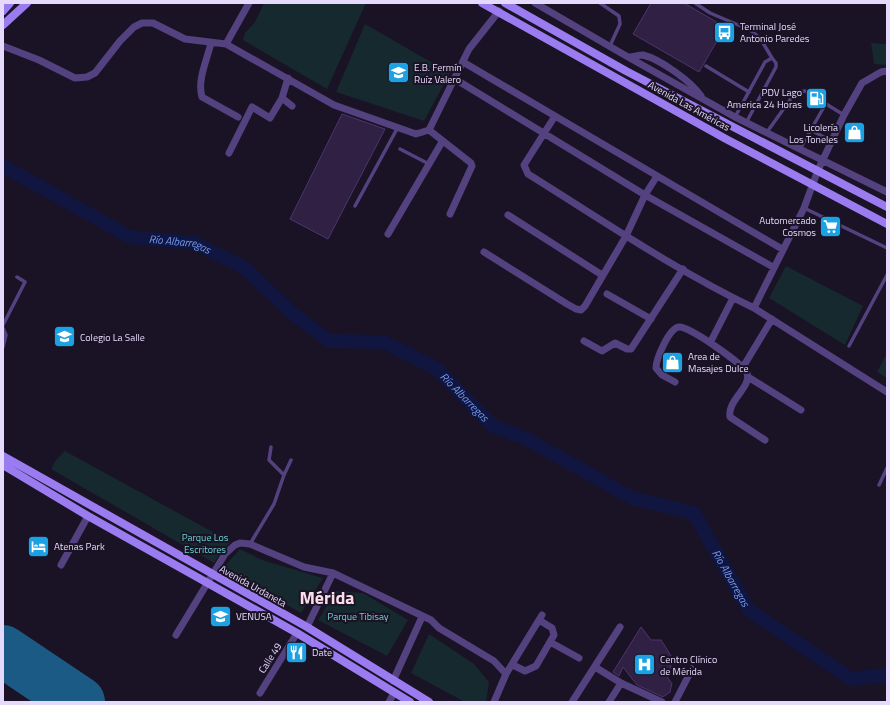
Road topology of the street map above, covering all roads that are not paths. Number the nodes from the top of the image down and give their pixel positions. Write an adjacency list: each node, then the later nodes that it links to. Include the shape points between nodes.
1 (10, 3): 9 (street)
2 (27, 3): 11 (street)
3 (249, 3): 13 (street)
4 (482, 3): 10 (street, Avenida Las Américas)
5 (505, 3): 45 (street, Avenida Las Américas, via 626,71)
6 (535, 3): 15 (street, via 569,21)
7 (600, 3): 15 (lane, via 619,16 620,24)
8 (695, 3): 17 (lane, via 716,16 750,30 760,38)
9 (3, 11)
10 (499, 11): 18 (street, via 469,50); 47 (street, Avenida Las Américas)
11 (3, 25)
12 (211, 43): 13 (street); 14 (street, via 185,39 153,23 142,22 120,41 95,73 75,78); 30 (street, via 200,90 202,97)
13 (226, 44): 21 (street)
14 (3, 46)
15 (609, 48): 16 (street)
16 (628, 57): 25 (street); 25 (street, via 642,55 656,60 695,87)
17 (772, 58): 23 (lane, via 765,62); 32 (lane, via 776,67)
18 (463, 62): 22 (street); 29 (street)
19 (706, 66): 23 (lane)
20 (887, 72): 28 (street, via 881,72 862,83)
21 (288, 78): 24 (street); 33 (street, via 334,106)
22 (455, 79): 34 (street); 36 (street)
23 (749, 92): 31 (lane)
24 (282, 98): 27 (street); 42 (street, via 270,118 252,107)
25 (703, 98): 31 (street)
26 (825, 105): 28 (lane); 35 (lane); 37 (lane, via 805,92 795,93)
27 (292, 106)
28 (844, 115): 38 (street)
29 (555, 116): 36 (street); 46 (street)
30 (238, 117)
31 (735, 117): 32 (street)
32 (746, 123): 37 (street)
33 (398, 128): 34 (street, via 416,134); 50 (lane)
34 (429, 130): 39 (street)
35 (811, 130): 38 (lane); 41 (lane)
36 (544, 133): 49 (street); 57 (street, via 526,162 526,172)
37 (766, 133): 41 (street)
38 (831, 141): 43 (street)
39 (442, 142): 44 (street); 53 (street, via 472,166)
40 (400, 149): 44 (lane)
41 (800, 149): 43 (street)
42 (229, 153)
43 (823, 160): 45 (street); 48 (street)
44 (429, 164): 56 (street)
45 (818, 170): 47 (street); 51 (street, Avenida Las Américas)
46 (657, 176): 49 (street); 59 (street)
47 (812, 185): 52 (street); 55 (street, Avenida Las Américas)
48 (887, 192)
49 (645, 195): 57 (street); 61 (street)
50 (355, 206)
51 (887, 207)
52 (804, 208): 58 (lane); 59 (street)
53 (450, 214)
54 (508, 216): 63 (street)
55 (887, 224)
56 (388, 234)
57 (626, 236): 62 (street); 63 (street)
58 (887, 248)
59 (782, 249): 61 (street)
60 (484, 252): 63 (street, via 579,310 585,306)
61 (774, 267): 68 (street)
62 (683, 269): 67 (street); 69 (street)
63 (602, 275)
64 (887, 275): 75 (lane)
65 (18, 278): 71 (lane, via 25,282)
66 (607, 294): 69 (street)
67 (734, 298): 68 (street); 74 (street)
68 (754, 308): 70 (street)
69 (650, 319): 73 (street, via 629,350 615,343 602,351)
70 (772, 319): 77 (street); 80 (street)
71 (3, 325)
72 (3, 328): 76 (lane, via 6,335)
73 (584, 340)
74 (710, 343): 77 (street); 79 (street, via 684,328 678,327 672,331 656,360 656,368 662,375)
75 (849, 346)
76 (3, 347)
77 (743, 367): 78 (street)
78 (748, 377): 81 (street); 82 (street, via 729,408 730,417)
79 (676, 382)
80 (886, 389)
81 (801, 410)
82 (765, 440)
83 (271, 447): 88 (lane, via 268,460)
84 (3, 456): 94 (street, Avenida Urdaneta)
85 (291, 460): 88 (lane)
86 (3, 465): 90 (street, Avenida Urdaneta)
87 (887, 468): 89 (lane)
88 (284, 475): 91 (lane, via 274,504)
89 (879, 485)
90 (88, 516): 92 (street); 95 (street, Avenida Urdaneta)
91 (250, 544): 93 (street, via 304,567); 94 (street, via 235,545 218,565)
92 (61, 565)
93 (332, 573): 96 (street); 97 (street)
94 (214, 576): 95 (street); 97 (street, Avenida Urdaneta)
95 (209, 583): 99 (street, Avenida Urdaneta); 100 (street)
96 (422, 617): 106 (street, via 431,620 439,628 494,660); 107 (street)
97 (307, 627): 107 (street, Avenida Urdaneta)
98 (620, 627): 104 (street)
99 (298, 633): 109 (street, Calle 49); 110 (street, Avenida Urdaneta)
100 (176, 635)
101 (550, 642): 102 (street); 103 (street, via 533,669 525,672); 103 (street, via 554,631 540,617)
102 (579, 658)
103 (513, 665): 106 (street)
104 (595, 666): 108 (street); 115 (street)
105 (692, 669): 118 (street)
106 (506, 674): 114 (street)
107 (393, 681): 113 (street, Avenida Urdaneta)
108 (621, 683): 116 (street); 117 (street)
109 (260, 694)
110 (394, 694): 111 (street); 112 (street, Avenida Urdaneta)
111 (389, 702)
112 (410, 702)
113 (429, 702)
114 (494, 702)
115 (572, 702)
116 (609, 702)
117 (662, 702)
118 (675, 702)

